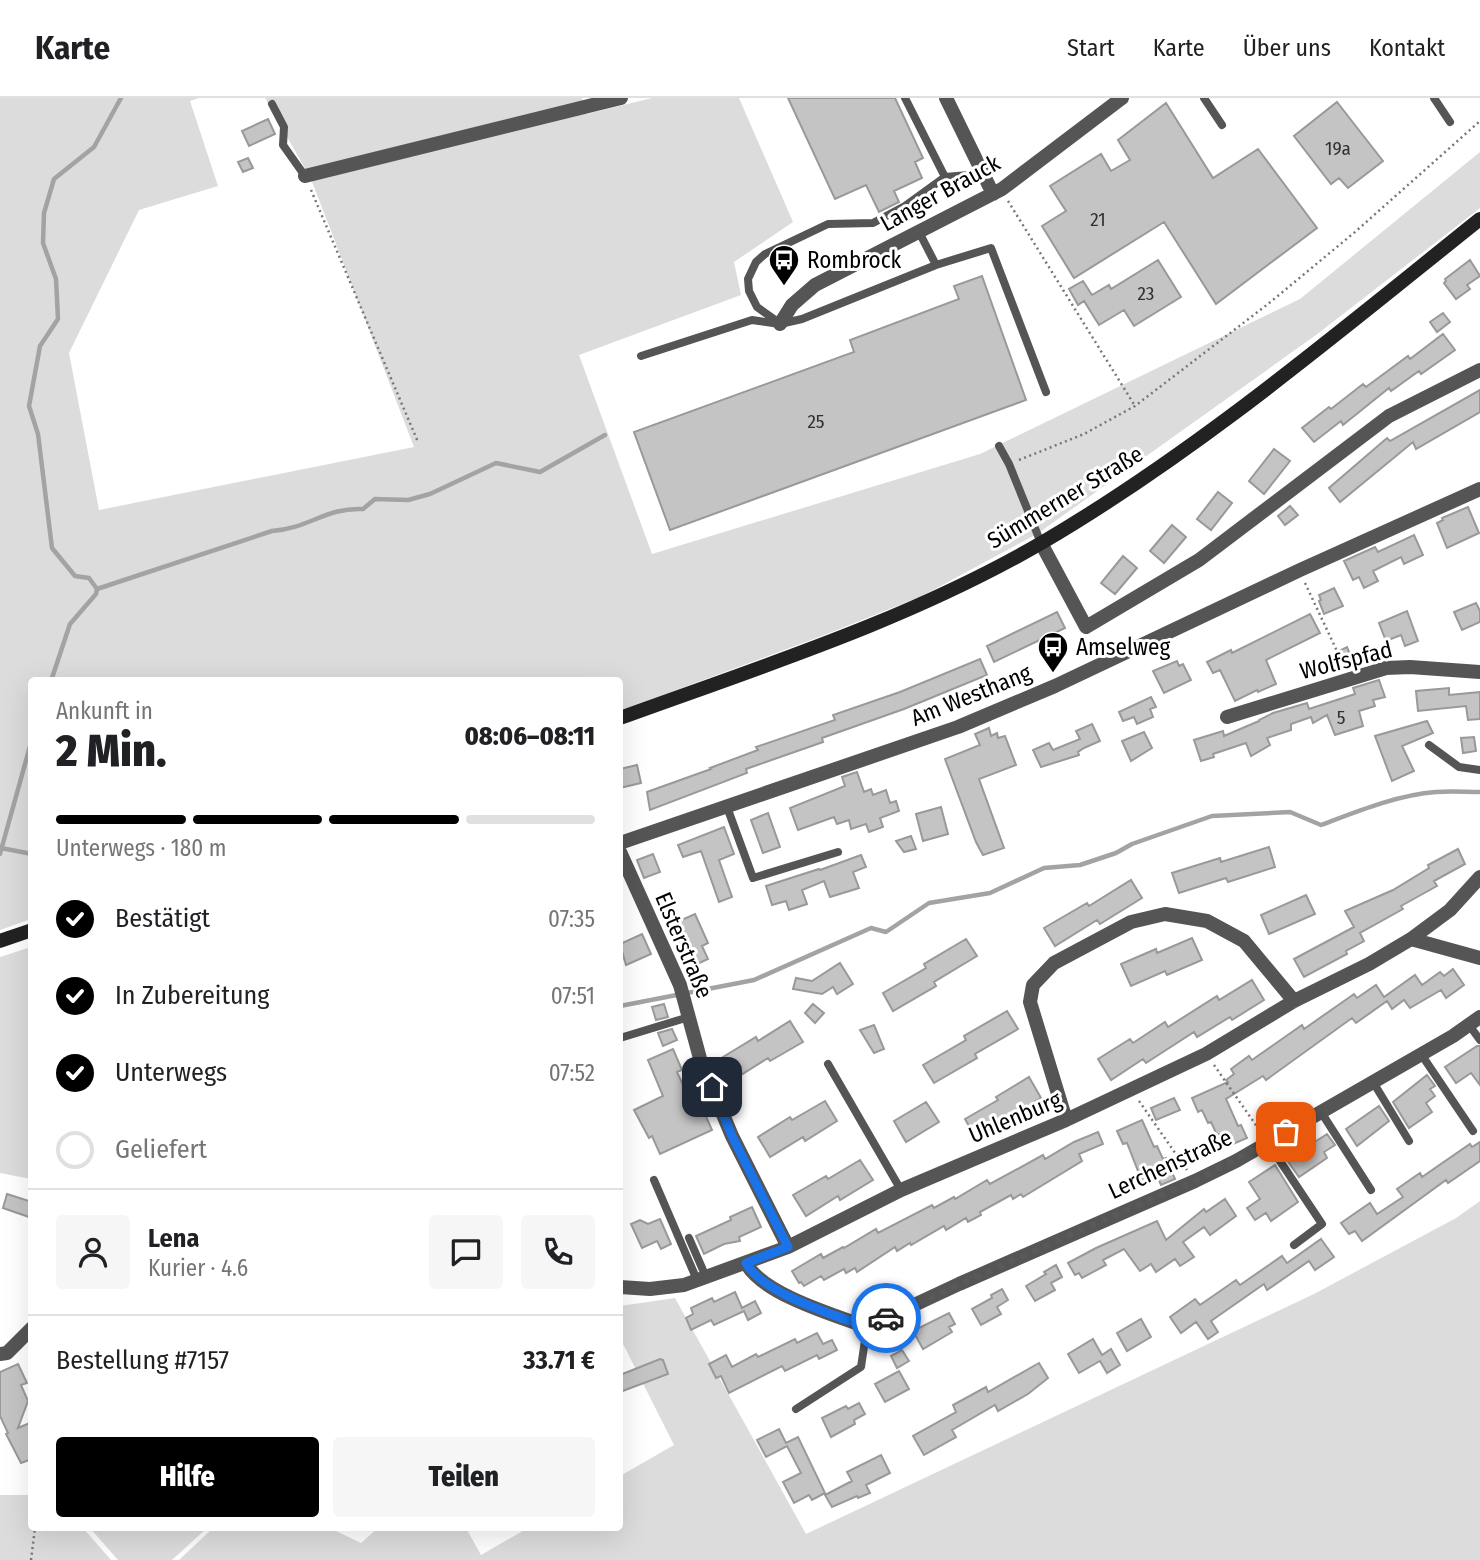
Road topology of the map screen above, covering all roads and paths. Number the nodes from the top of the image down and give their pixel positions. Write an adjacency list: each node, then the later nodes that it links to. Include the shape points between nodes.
1 (621, 98): 12 (street)
2 (905, 98): 13 (lane)
3 (946, 98): 11 (street)
4 (1122, 98): 14 (street, Langer Brauck)
5 (1204, 98): 10 (lane)
6 (1434, 98): 9 (lane)
7 (272, 104): 12 (lane, via 284,127 283,145)
8 (1480, 121): 22 (path, via 1346,240)
9 (1450, 122)
10 (1222, 125)
11 (981, 169): 13 (lane); 14 (street)
12 (305, 176): 23 (path)
13 (945, 177): 18 (lane, via 873,223 828,224 756,262 748,279 749,291 757,307)
14 (997, 191): 16 (street, Langer Brauck); 22 (path)
15 (1480, 219): 27 (main road, Sümmerner Straße, via 1187,447)
16 (919, 232): 17 (lane); 18 (street, Langer Brauck, via 815,285 792,304)
17 (936, 265): 18 (lane, via 828,310); 21 (lane, via 991,248)
18 (780, 324): 19 (lane, via 752,320)
19 (641, 356)
20 (1480, 370): 27 (street, via 1389,416 1199,560 1086,627)
21 (1046, 392)
22 (1135, 406): 25 (path, via 1084,434)
23 (418, 442)
24 (999, 446): 25 (lane)
25 (1009, 464): 27 (lane)
26 (1480, 489): 28 (street, Am Westhang)
27 (1041, 543): 31 (main road, Sümmerner Straße, via 889,618)
28 (1300, 570): 30 (path); 35 (street, Am Westhang, via 958,727)
29 (1480, 672): 30 (street, Wolfspfad, via 1386,668)
30 (1350, 680): 32 (street, Wolfspfad)
31 (623, 717)
32 (1227, 717)
33 (1429, 745): 34 (lane, via 1459,767)
34 (1480, 770)
35 (727, 807): 36 (street, Am Westhang); 37 (lane, via 753,878)
36 (623, 842)
37 (838, 852)
38 (623, 859): 45 (street, Elsterstraße)
39 (1480, 877): 41 (street, Uhlenburg, via 1450,910)
40 (28, 931): 42 (main road)
41 (1411, 940): 43 (street); 44 (street, Uhlenburg)
42 (0, 941)
43 (1480, 958)
44 (1294, 1001): 49 (street, Uhlenburg); 55 (street, via 1244,941 1206,921 1165,914 1130,922 1054,963 1033,985 1030,1002)
45 (688, 1012): 47 (lane); 65 (street, Elsterstraße, via 701,1062 732,1136)
46 (1474, 1021): 48 (lane); 50 (street, Lerchenstraße)
47 (623, 1037)
48 (1480, 1040)
49 (1206, 1054): 53 (street, Uhlenburg); 58 (path)
50 (1421, 1054): 52 (street, Lerchenstraße); 56 (lane)
51 (828, 1064): 61 (lane)
52 (1373, 1082): 54 (street, Lerchenstraße); 57 (lane)
53 (1132, 1089): 55 (street, Uhlenburg); 60 (path)
54 (1321, 1112): 58 (street, Lerchenstraße); 62 (lane)
55 (1066, 1120): 61 (street, Uhlenburg)
56 (1473, 1131)
57 (1409, 1141)
58 (1268, 1143): 60 (street, Lerchenstraße); 64 (lane, via 1322,1224)
59 (654, 1180): 67 (lane)
60 (1195, 1181): 69 (street, Lerchenstraße)
61 (901, 1190): 65 (street, Uhlenburg)
62 (1371, 1190)
63 (689, 1238): 67 (lane)
64 (1294, 1245)
65 (788, 1247): 66 (street, Uhlenburg)
66 (746, 1263): 67 (street, Uhlenburg); 69 (street, via 763,1283)
67 (702, 1278): 68 (street, Uhlenburg, via 650,1289)
68 (623, 1287)
69 (867, 1327): 72 (lane, via 861,1367)
70 (28, 1332): 71 (street, via 7,1353)
71 (0, 1354)
72 (796, 1409)
73 (35, 1531): 74 (path)
74 (31, 1560)

